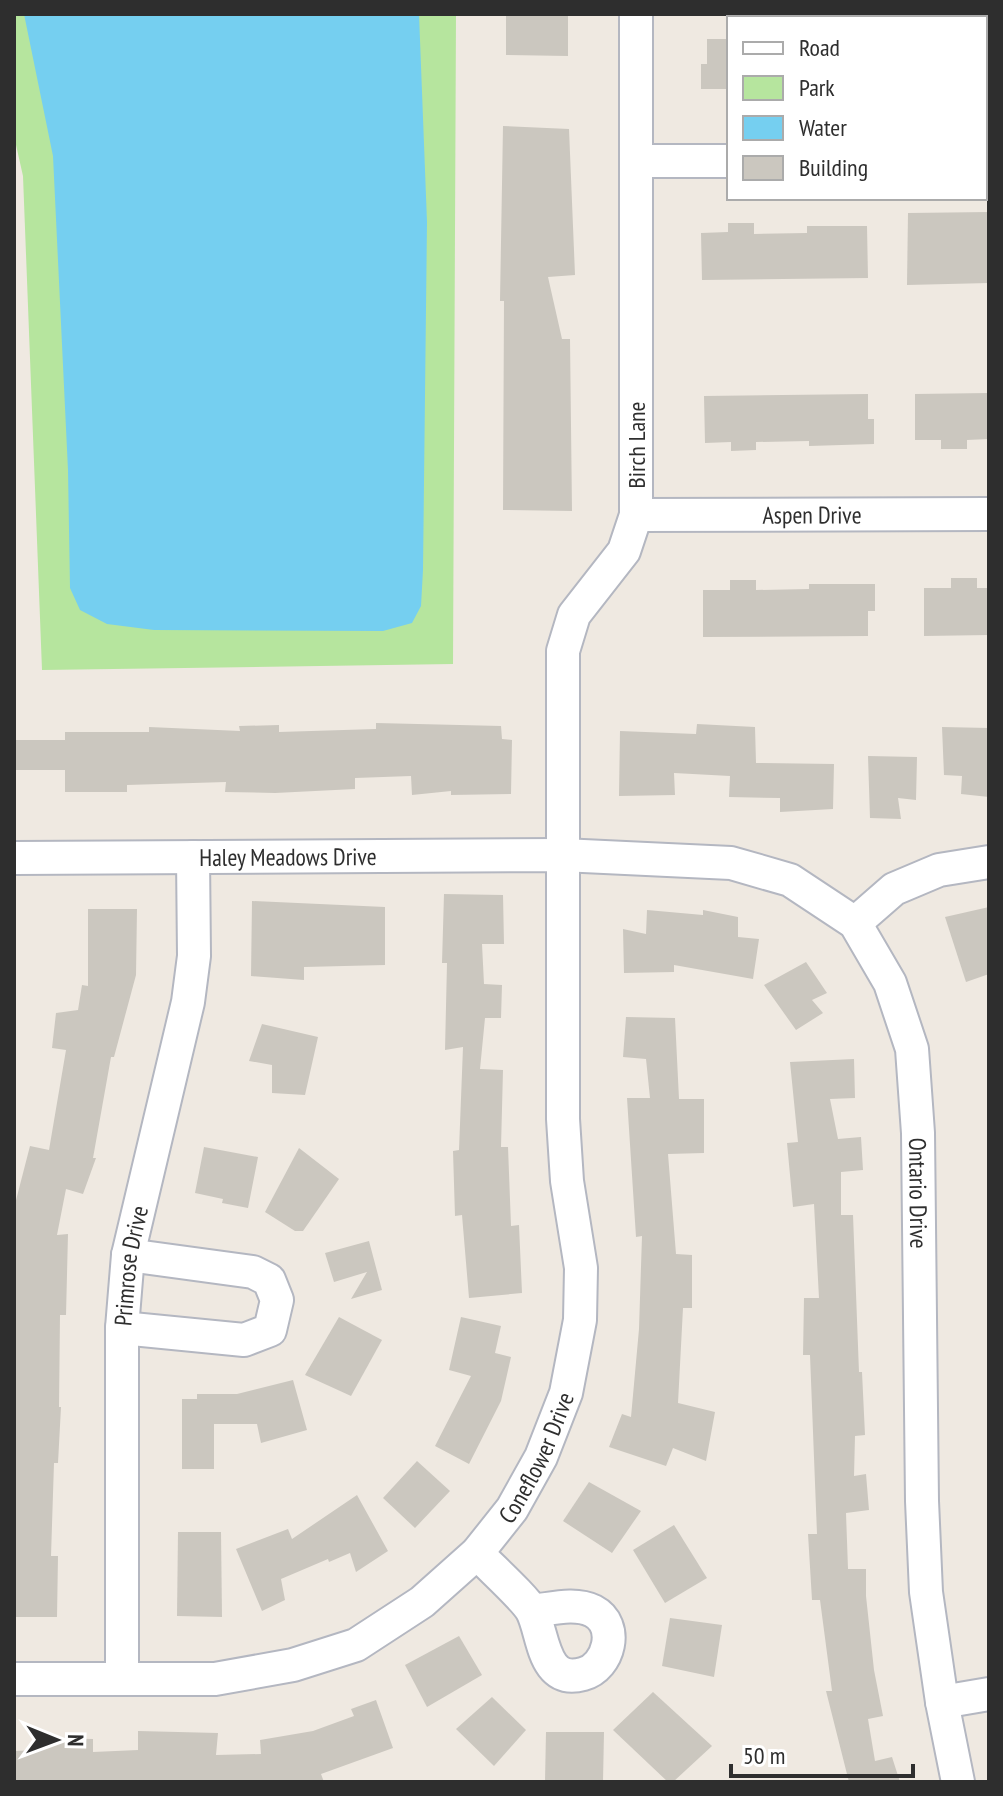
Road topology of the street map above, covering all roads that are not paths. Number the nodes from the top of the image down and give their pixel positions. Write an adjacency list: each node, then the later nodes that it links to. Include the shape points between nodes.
1 (636, 14): 2 (street, Birch Lane)
2 (637, 161): 3 (street); 5 (street, Birch Lane)
3 (727, 161)
4 (989, 514): 5 (street, Aspen Drive)
5 (636, 515): 6 (street, Birch Lane, via 624,551 574,615 563,651)
6 (562, 855): 7 (street, Haley Meadows Drive); 10 (street, Ontario Drive, via 731,863 790,880); 13 (street, Coneflower Drive, via 563,1119 581,1268 580,1320 566,1393 541,1457 512,1509)
7 (193, 857): 8 (street, Haley Meadows Drive); 11 (street, Primrose Drive, via 194,956 188,1002)
8 (14, 858)
9 (989, 862): 10 (street, via 939,870 894,889)
10 (855, 923): 18 (street, Ontario Drive, via 890,983 912,1049 926,1592)
11 (128, 1255): 12 (street, Primrose Drive); 12 (street, via 253,1272 269,1280 277,1300 270,1330 244,1340)
12 (122, 1328): 16 (street, Primrose Drive)
13 (477, 1553): 14 (street); 16 (street, Coneflower Drive, via 422,1602 356,1645 293,1665 215,1679)
14 (532, 1611)
15 (14, 1679): 16 (street, Coneflower Drive)
16 (122, 1679)
17 (989, 1694): 18 (street)
18 (942, 1702): 19 (street, Ontario Drive)
19 (958, 1782)

